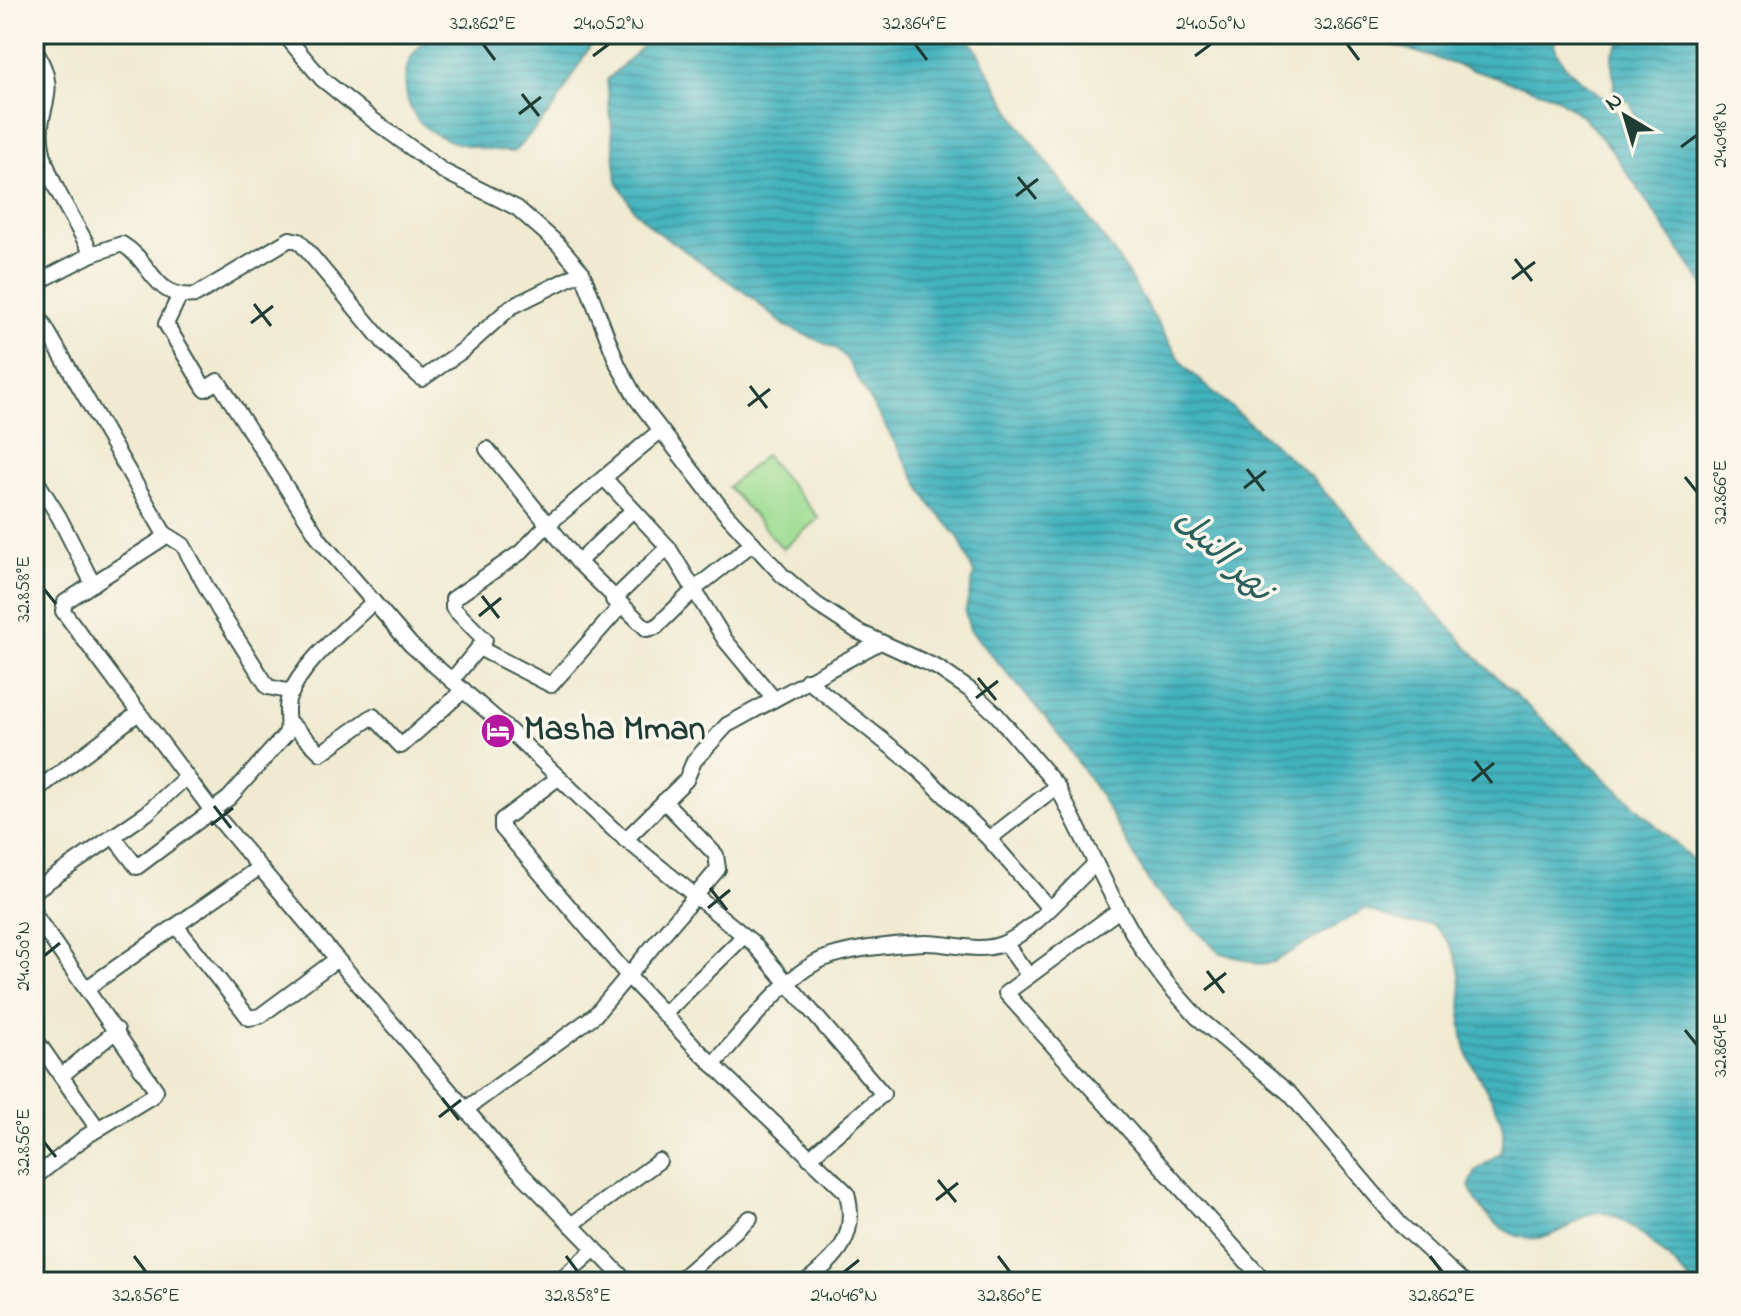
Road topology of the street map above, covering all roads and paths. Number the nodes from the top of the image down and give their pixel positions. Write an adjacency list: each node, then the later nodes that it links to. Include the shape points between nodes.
1 (284, 34): 4 (street, via 322,79 373,120 443,171 517,208)
2 (34, 48): 3 (street, via 50,86 41,137 45,160)
3 (92, 254): 5 (street); 6 (street, via 122,244)
4 (582, 272): 6 (street, via 511,307 422,379 386,345 299,241 282,242 196,295); 8 (street, via 618,365)
5 (34, 284)
6 (179, 297): 20 (street, via 166,324 205,389 218,381 320,540)
7 (34, 308): 14 (street)
8 (660, 431): 11 (street); 15 (street)
9 (487, 449): 13 (street)
10 (34, 477): 18 (street)
11 (604, 478): 12 (street); 13 (street)
12 (633, 510): 16 (street); 17 (street)
13 (547, 525): 17 (street); 23 (street, via 512,559 453,599 453,608 485,640)
14 (164, 533): 18 (street); 27 (street, via 183,545 268,687)
15 (753, 543): 19 (street); 22 (street, via 816,604)
16 (668, 547): 19 (street); 21 (street)
17 (578, 562): 21 (street)
18 (93, 584): 29 (street, via 65,602 63,611)
19 (696, 588): 21 (street, via 651,629); 28 (street, via 725,640)
20 (372, 603): 24 (street); 27 (street, via 323,650)
21 (617, 603): 23 (street, via 551,685)
22 (880, 642): 25 (street); 33 (street, via 938,668 970,690)
23 (479, 648): 24 (street)
24 (452, 680): 26 (street)
25 (807, 680): 28 (street); 38 (street, via 914,765)
26 (464, 690): 30 (street, via 401,746 373,716 321,753); 32 (street)
27 (292, 692): 30 (street)
28 (773, 698): 35 (street, via 727,725)
29 (137, 714): 31 (street); 34 (street)
30 (290, 723): 36 (street, via 278,746)
31 (186, 777): 36 (street); 37 (street)
32 (558, 778): 39 (street); 52 (street, via 500,824)
33 (1057, 786): 38 (street); 40 (street)
34 (34, 792)
35 (664, 801): 39 (street); 43 (street, via 719,861)
36 (213, 812): 37 (street, via 137,867); 41 (street)
37 (113, 836): 42 (street)
38 (989, 839): 44 (street)
39 (625, 840): 43 (street)
40 (1094, 865): 44 (street); 45 (street)
41 (260, 867): 47 (street); 50 (street)
42 (34, 891)
43 (695, 897): 48 (street); 52 (street)
44 (1048, 907): 49 (street)
45 (1119, 910): 51 (street); 73 (street, via 1143,951 1189,1009 1290,1094 1400,1224)
46 (34, 914): 54 (street)
47 (177, 927): 50 (street, via 249,1018 260,1016); 54 (street)
48 (744, 936): 53 (street); 55 (street)
49 (1005, 943): 51 (street); 53 (street, via 971,949 919,943 838,955 814,963)
50 (337, 959): 60 (street)
51 (1029, 976): 72 (street, via 1006,993)
52 (629, 977): 55 (street); 60 (street, via 587,1022)
53 (788, 985): 58 (street); 62 (street, via 883,1094)
54 (87, 988): 56 (street)
55 (664, 1014): 58 (street)
56 (117, 1030): 59 (street); 61 (street, via 156,1090)
57 (34, 1037): 59 (street)
58 (713, 1065): 62 (street)
59 (61, 1076): 61 (street)
60 (466, 1109): 66 (street)
61 (98, 1129): 64 (street)
62 (809, 1158): 71 (street, via 847,1193 852,1214 841,1249)
63 (659, 1161): 66 (street)
64 (34, 1178)
65 (750, 1218): 70 (street)
66 (571, 1225): 67 (street)
67 (595, 1249): 68 (street); 69 (street)
68 (558, 1282)
69 (627, 1282)
70 (677, 1282)
71 (805, 1282)
72 (1265, 1282)
73 (1463, 1282)

